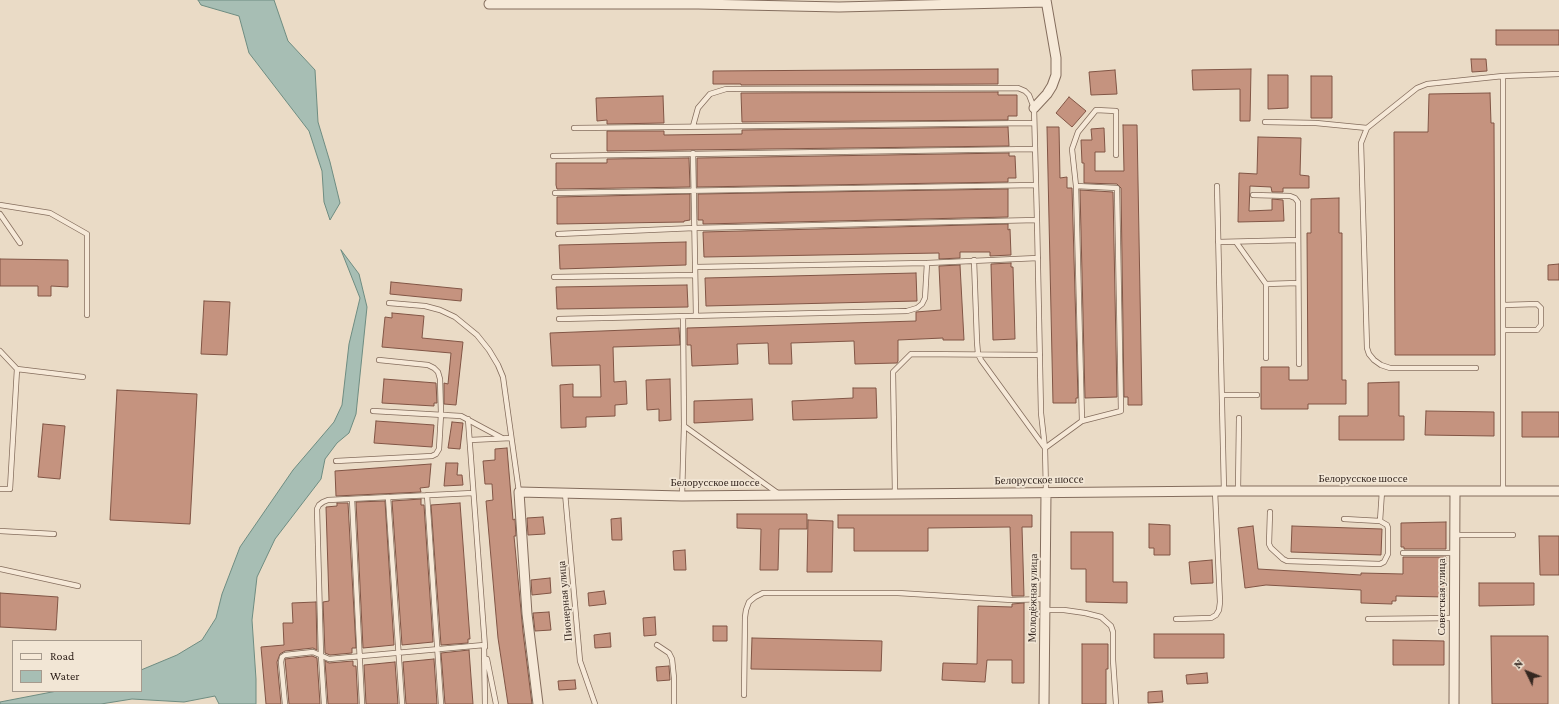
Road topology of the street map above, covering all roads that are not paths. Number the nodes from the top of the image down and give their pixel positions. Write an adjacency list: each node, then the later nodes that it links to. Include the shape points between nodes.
1 (1046, 1): 5 (street); 8 (street, via 1056,58 1056,75 1047,94)
2 (557, 2): 3 (street); 4 (street)
3 (698, 2): 5 (street)
4 (489, 4)
5 (839, 4)
6 (1559, 74): 7 (lane)
7 (1503, 76): 13 (lane, via 1427,84 1417,88); 42 (lane)
8 (1034, 108): 10 (lane); 11 (lane, via 1029,95 1018,88 726,89 710,94 698,108)
9 (1265, 122): 13 (lane, via 1316,122)
10 (1034, 123): 11 (lane); 14 (lane)
11 (693, 126): 12 (lane)
12 (574, 128)
13 (1367, 128): 54 (lane, via 1362,142 1369,354 1381,366 1390,368)
14 (1035, 149): 15 (lane); 18 (lane)
15 (693, 153): 17 (lane); 21 (lane)
16 (1116, 155): 19 (lane, via 1116,111 1096,110 1078,132 1072,149)
17 (553, 156)
18 (1036, 185): 21 (lane); 26 (lane)
19 (1076, 186): 63 (lane); 63 (lane, via 1117,188 1121,411)
20 (1217, 186): 30 (lane)
21 (694, 191): 22 (lane); 27 (lane)
22 (555, 193)
23 (1253, 195): 29 (lane, via 1295,198 1298,202)
24 (0, 205): 43 (lane, via 50,213 87,234)
25 (0, 214): 32 (lane)
26 (1037, 220): 27 (lane); 33 (lane)
27 (694, 228): 28 (lane); 36 (lane)
28 (558, 234)
29 (1298, 240): 31 (lane); 39 (lane)
30 (1218, 242): 31 (lane); 57 (lane)
31 (1236, 242): 40 (lane)
32 (20, 243)
33 (1038, 258): 34 (lane); 50 (lane)
34 (974, 260): 35 (lane); 49 (lane)
35 (927, 262): 36 (lane); 45 (lane, via 925,298 917,308 907,311)
36 (695, 267): 37 (lane)
37 (695, 275): 38 (lane); 45 (lane)
38 (554, 277)
39 (1298, 283): 40 (lane); 53 (lane)
40 (1266, 284): 51 (lane)
41 (389, 303): 66 (lane, via 440,310 456,318 478,335 498,365 503,378)
42 (1504, 305): 47 (lane); 47 (lane, via 1537,304 1541,308 1541,325 1537,330)
43 (87, 315)
44 (683, 316): 45 (lane); 46 (lane); 64 (lane)
45 (696, 316)
46 (559, 318)
47 (1504, 330): 75 (lane)
48 (0, 351): 55 (lane)
49 (978, 354): 50 (lane); 68 (lane); 81 (lane, via 911,354 893,372)
50 (1040, 355): 68 (lane, via 1041,413)
51 (1266, 358)
52 (379, 360): 60 (lane, via 428,365 434,368 440,379)
53 (1299, 364)
54 (1476, 368)
55 (17, 369): 56 (lane); 70 (lane, via 10,489)
56 (83, 377)
57 (1222, 395): 58 (lane); 71 (lane)
58 (1257, 395)
59 (373, 411): 60 (lane)
60 (441, 414): 62 (lane); 69 (lane, via 439,449 432,456)
61 (1239, 418): 72 (lane)
62 (468, 419): 65 (lane); 67 (lane)
63 (1082, 420): 68 (lane)
64 (684, 426): 83 (lane); 84 (lane)
65 (502, 438): 66 (lane); 67 (lane)
66 (511, 438): 77 (lane)
67 (470, 440): 79 (lane)
68 (1045, 448): 78 (lane)
69 (336, 461)
70 (0, 489)
71 (1220, 491): 72 (street, Белорусское шоссе); 78 (street, Белорусское шоссе); 101 (lane, via 1219,610 1211,618)
72 (1238, 491): 73 (street, Белорусское шоссе)
73 (1382, 491): 74 (street, Белорусское шоссе); 89 (lane)
74 (1455, 491): 75 (street, Белорусское шоссе); 92 (street, Советская улица)
75 (1503, 491): 76 (street, Белорусское шоссе)
76 (1559, 491)
77 (518, 492): 80 (street, Белорусское шоссе); 117 (street, via 527,614)
78 (1046, 492): 81 (street, Белорусское шоссе); 98 (street, Молодёжная улица)
79 (473, 493): 82 (lane); 103 (lane)
80 (565, 493): 84 (street, Белорусское шоссе); 118 (lane, Пионерная улица, via 579,655)
81 (895, 494): 83 (street, Белорусское шоссе)
82 (427, 495): 85 (lane); 105 (lane)
83 (780, 495): 84 (street, Белорусское шоссе)
84 (682, 496)
85 (388, 497): 86 (lane); 106 (lane)
86 (352, 499): 107 (lane, via 323,502 317,509); 108 (lane)
87 (1270, 512): 89 (lane, via 1269,544 1287,561 1380,564 1388,554 1388,528)
88 (1344, 520): 89 (lane)
89 (1380, 521)
90 (0, 531): 91 (lane)
91 (54, 534)
92 (1455, 535): 93 (lane); 95 (street, Советская улица)
93 (1513, 535)
94 (1403, 553): 95 (lane)
95 (1454, 553): 100 (street, Советская улица)
96 (0, 569): 97 (lane)
97 (78, 586)
98 (1045, 599): 99 (street, Молодёжная улица); 109 (lane, via 1012,600 898,593 763,593 749,602 746,610)
99 (1045, 610): 120 (street, Молодёжная улица); 121 (lane, via 1085,613 1101,617 1111,626)
100 (1454, 618): 102 (lane); 122 (street, Советская улица)
101 (1176, 619)
102 (1368, 619)
103 (484, 645): 105 (lane); 115 (lane); 116 (lane)
104 (657, 645): 119 (lane, via 669,653 672,659)
105 (437, 649): 106 (lane); 114 (lane)
106 (398, 653): 108 (lane); 113 (lane)
107 (320, 656): 108 (lane, via 329,659); 110 (lane, via 313,652 282,657); 111 (lane)
108 (359, 656): 112 (lane)
109 (744, 695)
110 (284, 704)
111 (324, 704)
112 (362, 704)
113 (402, 704)
114 (441, 704)
115 (485, 704)
116 (496, 704)
117 (538, 704)
118 (596, 704)
119 (674, 704)
120 (1044, 704)
121 (1116, 704)
122 (1454, 704)

